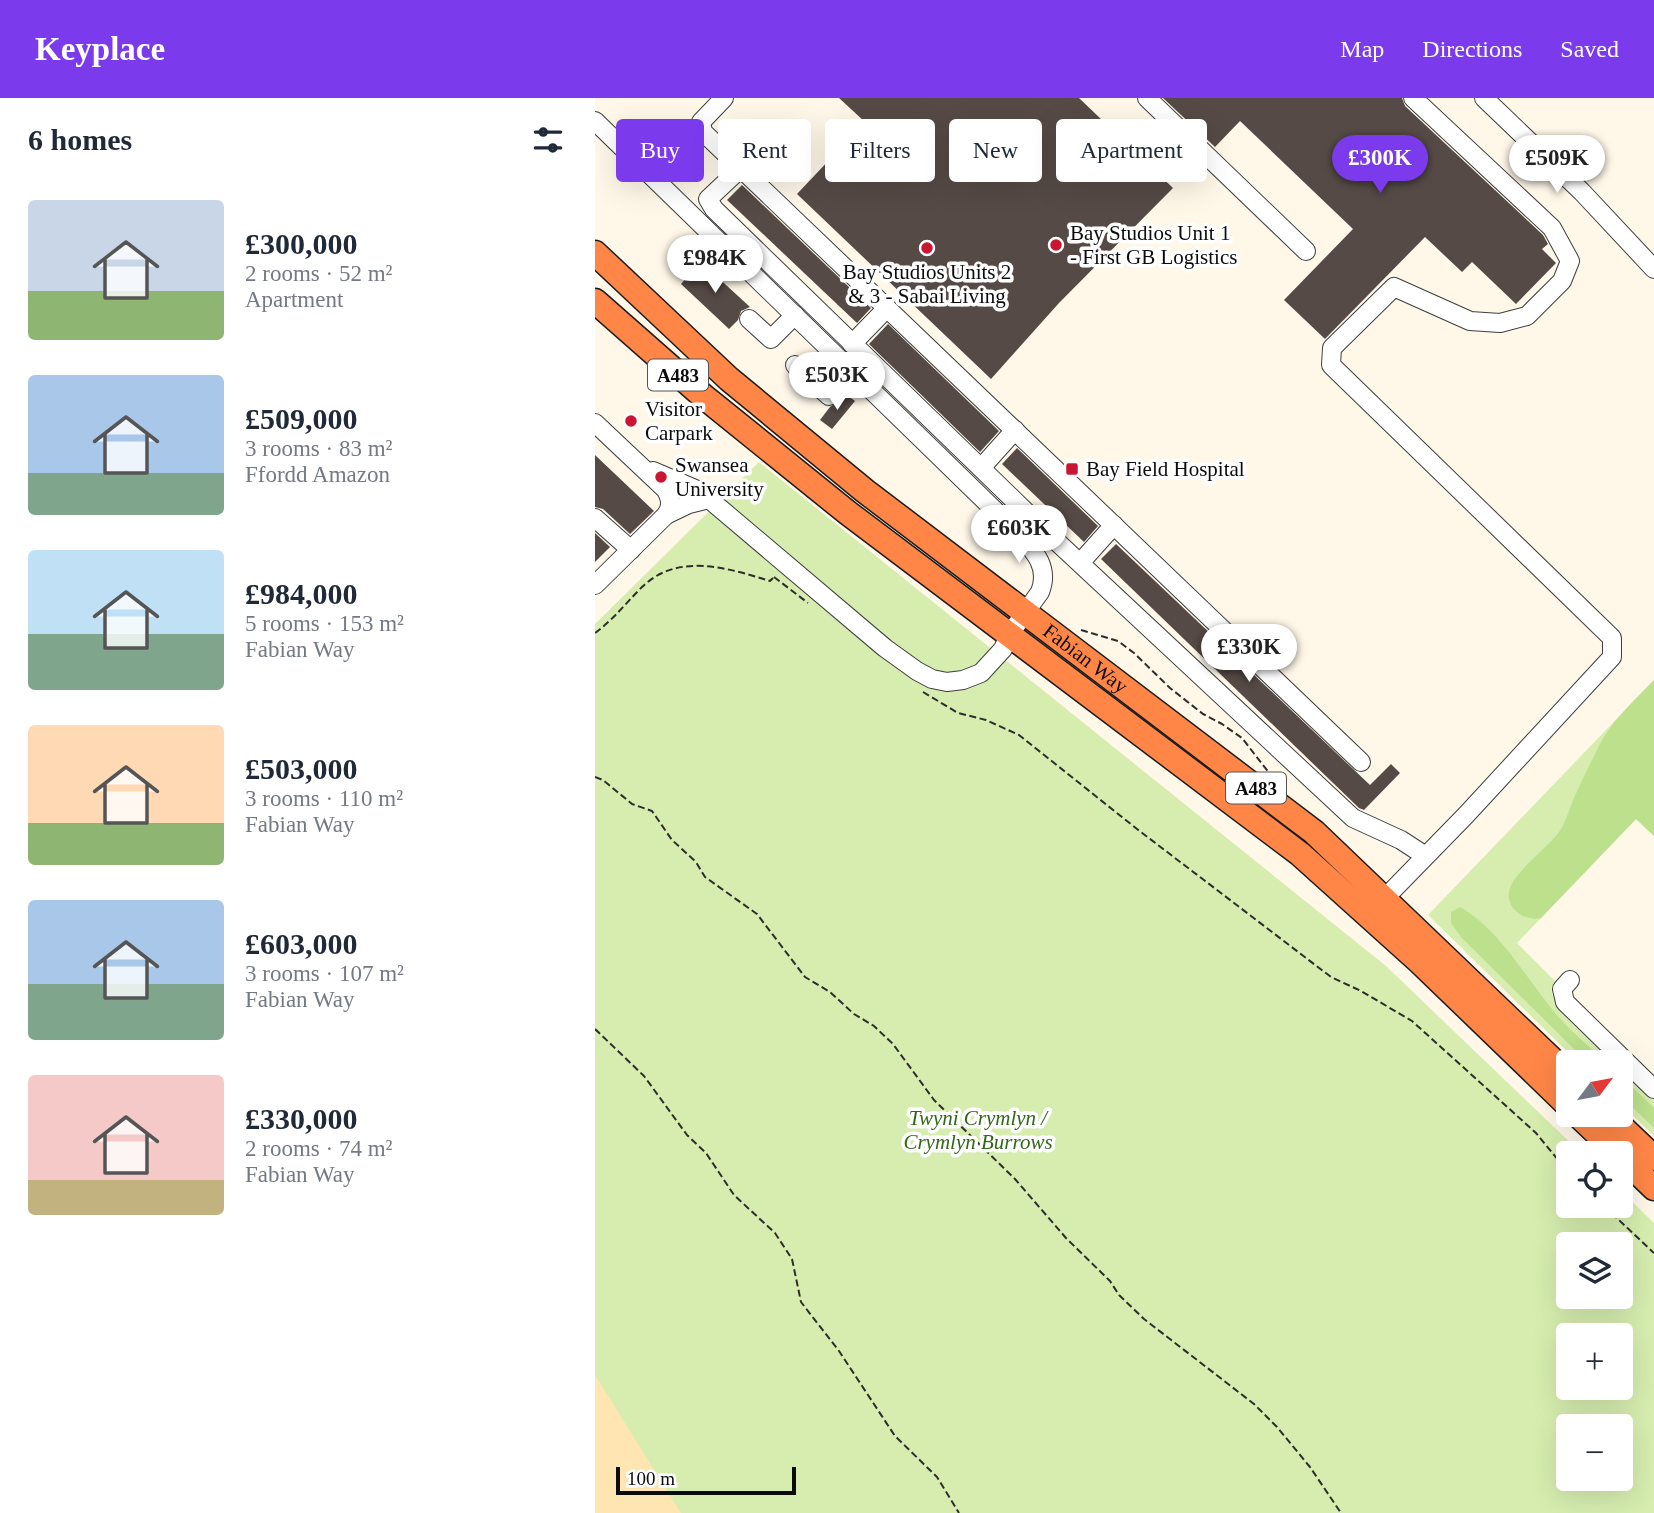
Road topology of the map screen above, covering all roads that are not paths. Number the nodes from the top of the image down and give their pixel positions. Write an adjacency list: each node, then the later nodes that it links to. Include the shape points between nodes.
1 (724, 98): 6 (street, via 701,122 703,132)
2 (1147, 98): 9 (street)
3 (1413, 98): 33 (street, via 1552,228 1570,261 1562,281 1527,316 1500,323 1470,321 1394,286 1332,348 1331,365 1612,638 1612,657)
4 (1484, 98): 11 (street)
5 (595, 121): 14 (street)
6 (718, 146)
7 (726, 182): 16 (street, via 709,203)
8 (757, 182): 13 (street)
9 (1305, 251)
10 (595, 253): 30 (highway, Fabian Way / A483, via 729,379 865,491)
11 (1654, 270)
12 (595, 301): 31 (highway, Fabian Way / A483, via 763,445)
13 (887, 308): 16 (street); 20 (street)
14 (795, 315): 15 (street, via 771,339); 18 (street)
15 (749, 320)
16 (852, 344): 22 (street)
17 (796, 365): 18 (street, via 829,396)
18 (854, 373): 30 (street, via 1029,545 1045,575)
19 (595, 423): 21 (street)
20 (1015, 430): 22 (street); 26 (street)
21 (641, 467): 23 (street); 24 (street, via 671,499)
22 (981, 468): 28 (street)
23 (709, 499): 24 (street); 31 (street, via 779,570 933,679 947,682 981,673)
24 (666, 515): 27 (street)
25 (595, 517): 27 (street)
26 (1114, 525): 28 (street); 32 (street)
27 (631, 550): 29 (street)
28 (1080, 563): 33 (street, via 1353,818)
29 (595, 585)
30 (1030, 605): 31 (street); 34 (highway, Fabian Way / A483, via 1314,832)
31 (1009, 635): 38 (highway, Fabian Way / A483, via 1300,854)
32 (1361, 762)
33 (1425, 855): 34 (street)
34 (1384, 899): 36 (highway, Fabian Way / A483)
35 (1570, 980): 37 (street, via 1562,989 1565,1002)
36 (1556, 1064)
37 (1654, 1089)
38 (1556, 1093)
39 (1590, 1127): 41 (highway)
40 (1622, 1127): 42 (highway)
41 (1605, 1141)
42 (1654, 1158)
43 (1633, 1168): 44 (highway)
44 (1654, 1188)

